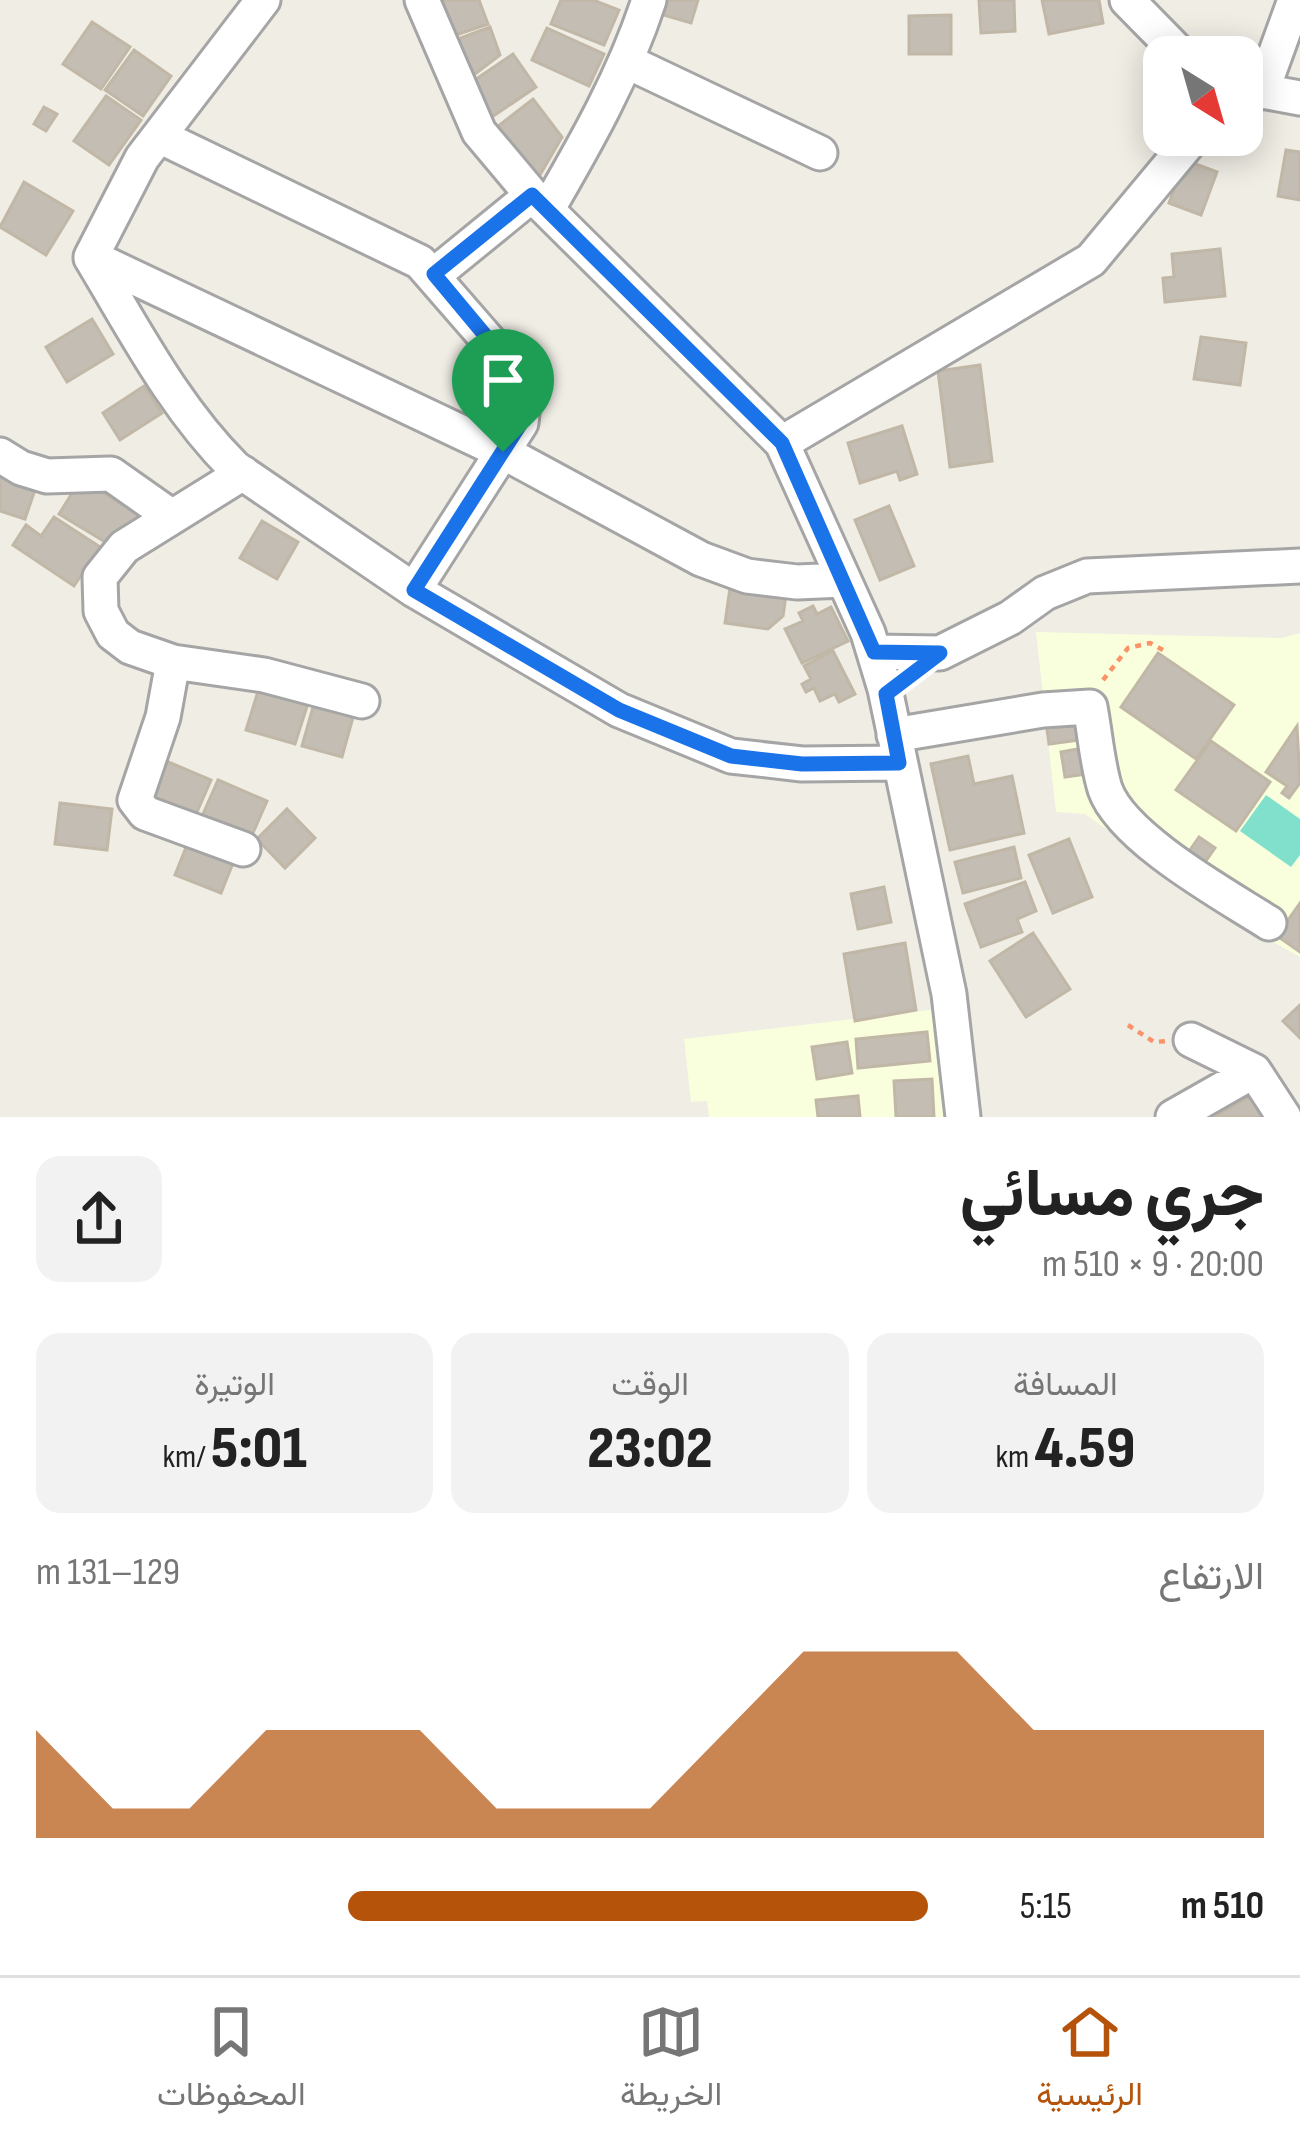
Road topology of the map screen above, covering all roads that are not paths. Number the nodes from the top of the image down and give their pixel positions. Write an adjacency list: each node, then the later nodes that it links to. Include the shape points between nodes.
1 (263, 0): 12 (street)
2 (392, 0): 6 (street)
3 (649, 0): 8 (street)
4 (1127, 0): 7 (street)
5 (1295, 0): 9 (street)
6 (427, 13): 15 (street, via 479,132)
7 (1162, 36)
8 (628, 62): 13 (street); 15 (street, via 606,110)
9 (1263, 71)
10 (1263, 96): 11 (street)
11 (1300, 98)
12 (159, 136): 16 (street); 17 (street)
13 (820, 153)
14 (1178, 156): 18 (street, via 1091,260)
15 (539, 202): 17 (street); 18 (street)
16 (91, 257): 19 (street); 21 (street, via 184,413)
17 (434, 274): 19 (street, via 514,370 524,395 521,423)
18 (782, 443): 24 (street)
19 (503, 452): 24 (street, via 701,559 747,576); 25 (street)
20 (0, 455): 22 (street, via 47,476 111,474)
21 (243, 473): 22 (street); 25 (street)
22 (172, 518): 28 (street, via 124,547 100,577 101,611 113,634)
23 (1300, 566): 27 (street, via 1087,576)
24 (844, 580): 26 (street)
25 (414, 590): 31 (street, via 619,710 731,756 802,764)
26 (874, 652): 27 (street); 29 (street)
27 (940, 653): 29 (street)
28 (173, 662): 30 (street, via 264,674); 32 (street, via 135,800 145,813)
29 (886, 694): 31 (street)
30 (362, 701)
31 (897, 749): 33 (street, via 1043,710 1090,707 1106,793 1126,818 1166,857); 36 (street, via 949,994)
32 (243, 849)
33 (1269, 922)
34 (1191, 1040): 35 (street)
35 (1254, 1071): 37 (street); 38 (street)
36 (963, 1117)
37 (1173, 1117)
38 (1284, 1117)

